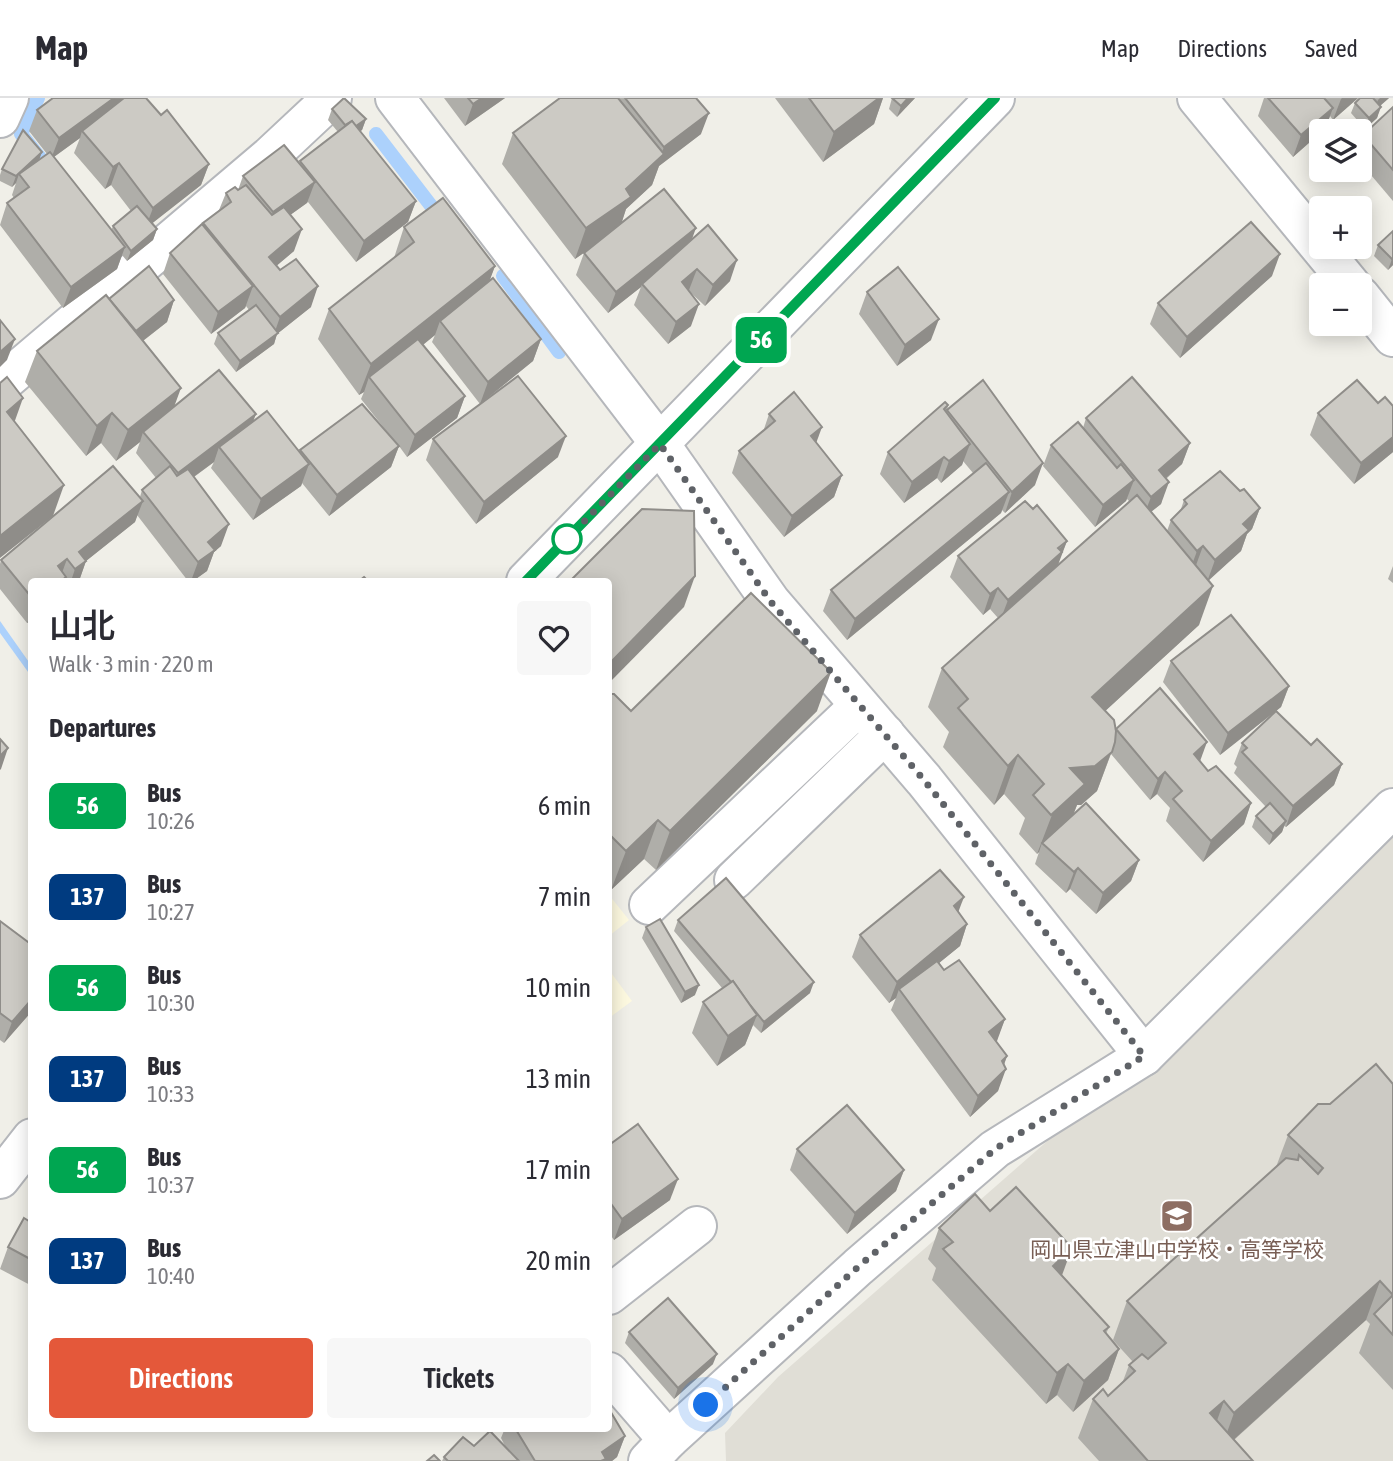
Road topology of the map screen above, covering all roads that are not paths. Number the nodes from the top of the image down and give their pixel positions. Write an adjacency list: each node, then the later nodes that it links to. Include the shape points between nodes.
1 (9, 98): 6 (street)
2 (332, 98): 10 (street)
3 (396, 98): 11 (street)
4 (995, 98): 11 (street)
5 (1197, 98): 7 (street)
6 (0, 118)
7 (1341, 273)
8 (1372, 311): 9 (street)
9 (1393, 337)
10 (0, 385)
11 (660, 444): 12 (street); 13 (street, via 771,602)
12 (529, 578)
13 (859, 706): 14 (street); 17 (street)
14 (885, 734): 16 (street); 18 (street)
15 (1393, 808): 18 (street)
16 (734, 880)
17 (649, 905)
18 (1144, 1056): 24 (street, via 995,1149 858,1267)
19 (28, 1143): 20 (street)
20 (0, 1179)
21 (697, 1226): 22 (street)
22 (612, 1293)
23 (612, 1377): 24 (street)
24 (657, 1455)

